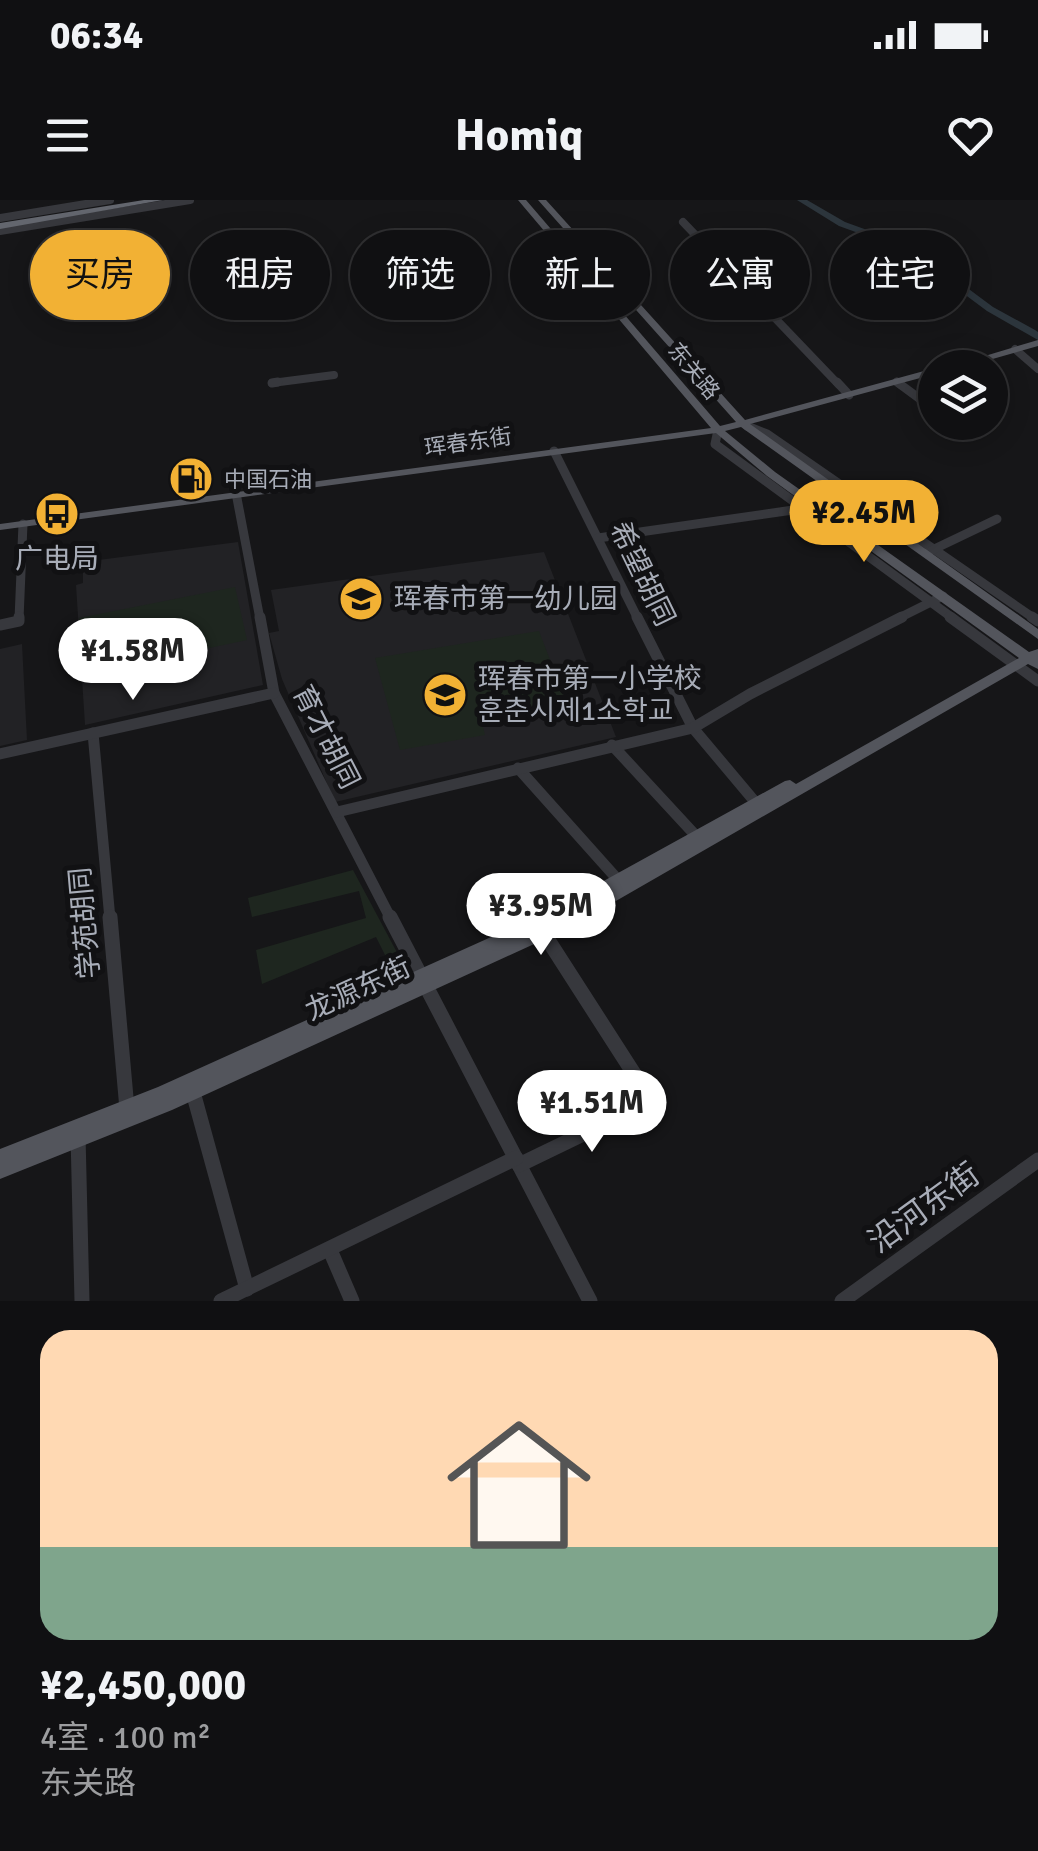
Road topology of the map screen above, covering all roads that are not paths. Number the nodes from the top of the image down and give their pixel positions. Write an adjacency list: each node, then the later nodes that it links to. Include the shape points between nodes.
1 (110, 200): 7 (street)
2 (137, 200): 9 (highway)
3 (159, 200): 9 (highway)
4 (190, 200): 9 (street)
5 (522, 200): 21 (main road, 东关路)
6 (542, 200): 20 (main road, 东关路)
7 (63, 204): 9 (street)
8 (683, 222): 18 (street)
9 (0, 224)
10 (1038, 344): 11 (main road)
11 (1017, 349): 12 (main road); 13 (street)
12 (1008, 352)
13 (1038, 369)
14 (334, 375): 17 (street)
15 (918, 376): 16 (main road, 珲春东街)
16 (897, 382): 18 (main road, 珲春东街); 19 (street)
17 (272, 383)
18 (848, 395): 20 (main road, 珲春东街)
19 (918, 397)
20 (743, 424): 21 (main road, 珲春东街); 23 (main road, 东关路); 31 (street, 东关路, via 767,434)
21 (718, 430): 22 (main road, 珲春东街); 24 (main road, 东关路); 26 (street, 东关路, via 715,444)
22 (554, 451): 25 (main road, 珲春东街); 30 (street, 希望胡同)
23 (824, 484): 24 (main road, via 792,476 788,482); 31 (main road, 东关路)
24 (797, 492): 26 (main road, 东关路)
25 (236, 494): 28 (main road, 珲春东街); 39 (street, 育才胡同)
26 (809, 507): 30 (street); 33 (main road, 东关路)
27 (997, 519): 31 (street)
28 (24, 524): 29 (main road, 珲春东街); 35 (street, via 19,621)
29 (0, 528)
30 (598, 538): 40 (street, 希望胡同)
31 (929, 552): 32 (main road, 东关路); 34 (street, 东关路)
32 (959, 578): 33 (main road, via 971,596); 36 (main road, 东关路)
33 (937, 600): 37 (main road, 东关路); 40 (street)
34 (1038, 621)
35 (0, 625)
36 (1038, 635)
37 (1027, 657): 38 (street, 东关路); 45 (main road, 龙源东街)
38 (1038, 681)
39 (274, 693): 41 (street); 46 (street, 育才胡同)
40 (692, 728): 42 (street); 45 (street, 希望胡同)
41 (93, 733): 43 (street); 52 (street, 学苑胡同)
42 (612, 745): 44 (street); 47 (street)
43 (0, 754)
44 (518, 768): 46 (street); 48 (street)
45 (760, 808): 47 (main road, 龙源东街); 49 (main road, 龙源东街)
46 (336, 812): 50 (street, 育才胡同)
47 (697, 838): 48 (main road, 龙源东街)
48 (618, 881): 49 (main road, 龙源东街)
49 (540, 928): 50 (main road, 龙源东街); 56 (street, via 647,1094 645,1104)
50 (424, 980): 51 (main road, 龙源东街); 52 (main road, 龙源东街); 56 (street, 育才胡同)
51 (193, 1092): 53 (main road, 龙源东街); 59 (street)
52 (127, 1108): 53 (main road, 龙源东街)
53 (78, 1135): 54 (main road, 龙源东街); 57 (main road, 龙源东街); 60 (street)
54 (0, 1158)
55 (1038, 1160): 64 (street, 沿河东街)
56 (518, 1161): 58 (street); 63 (street, 育才胡同)
57 (0, 1170)
58 (330, 1250): 59 (street); 62 (street)
59 (247, 1289): 61 (street)
60 (82, 1301)
61 (221, 1301)
62 (352, 1301)
63 (590, 1301)
64 (842, 1301)

